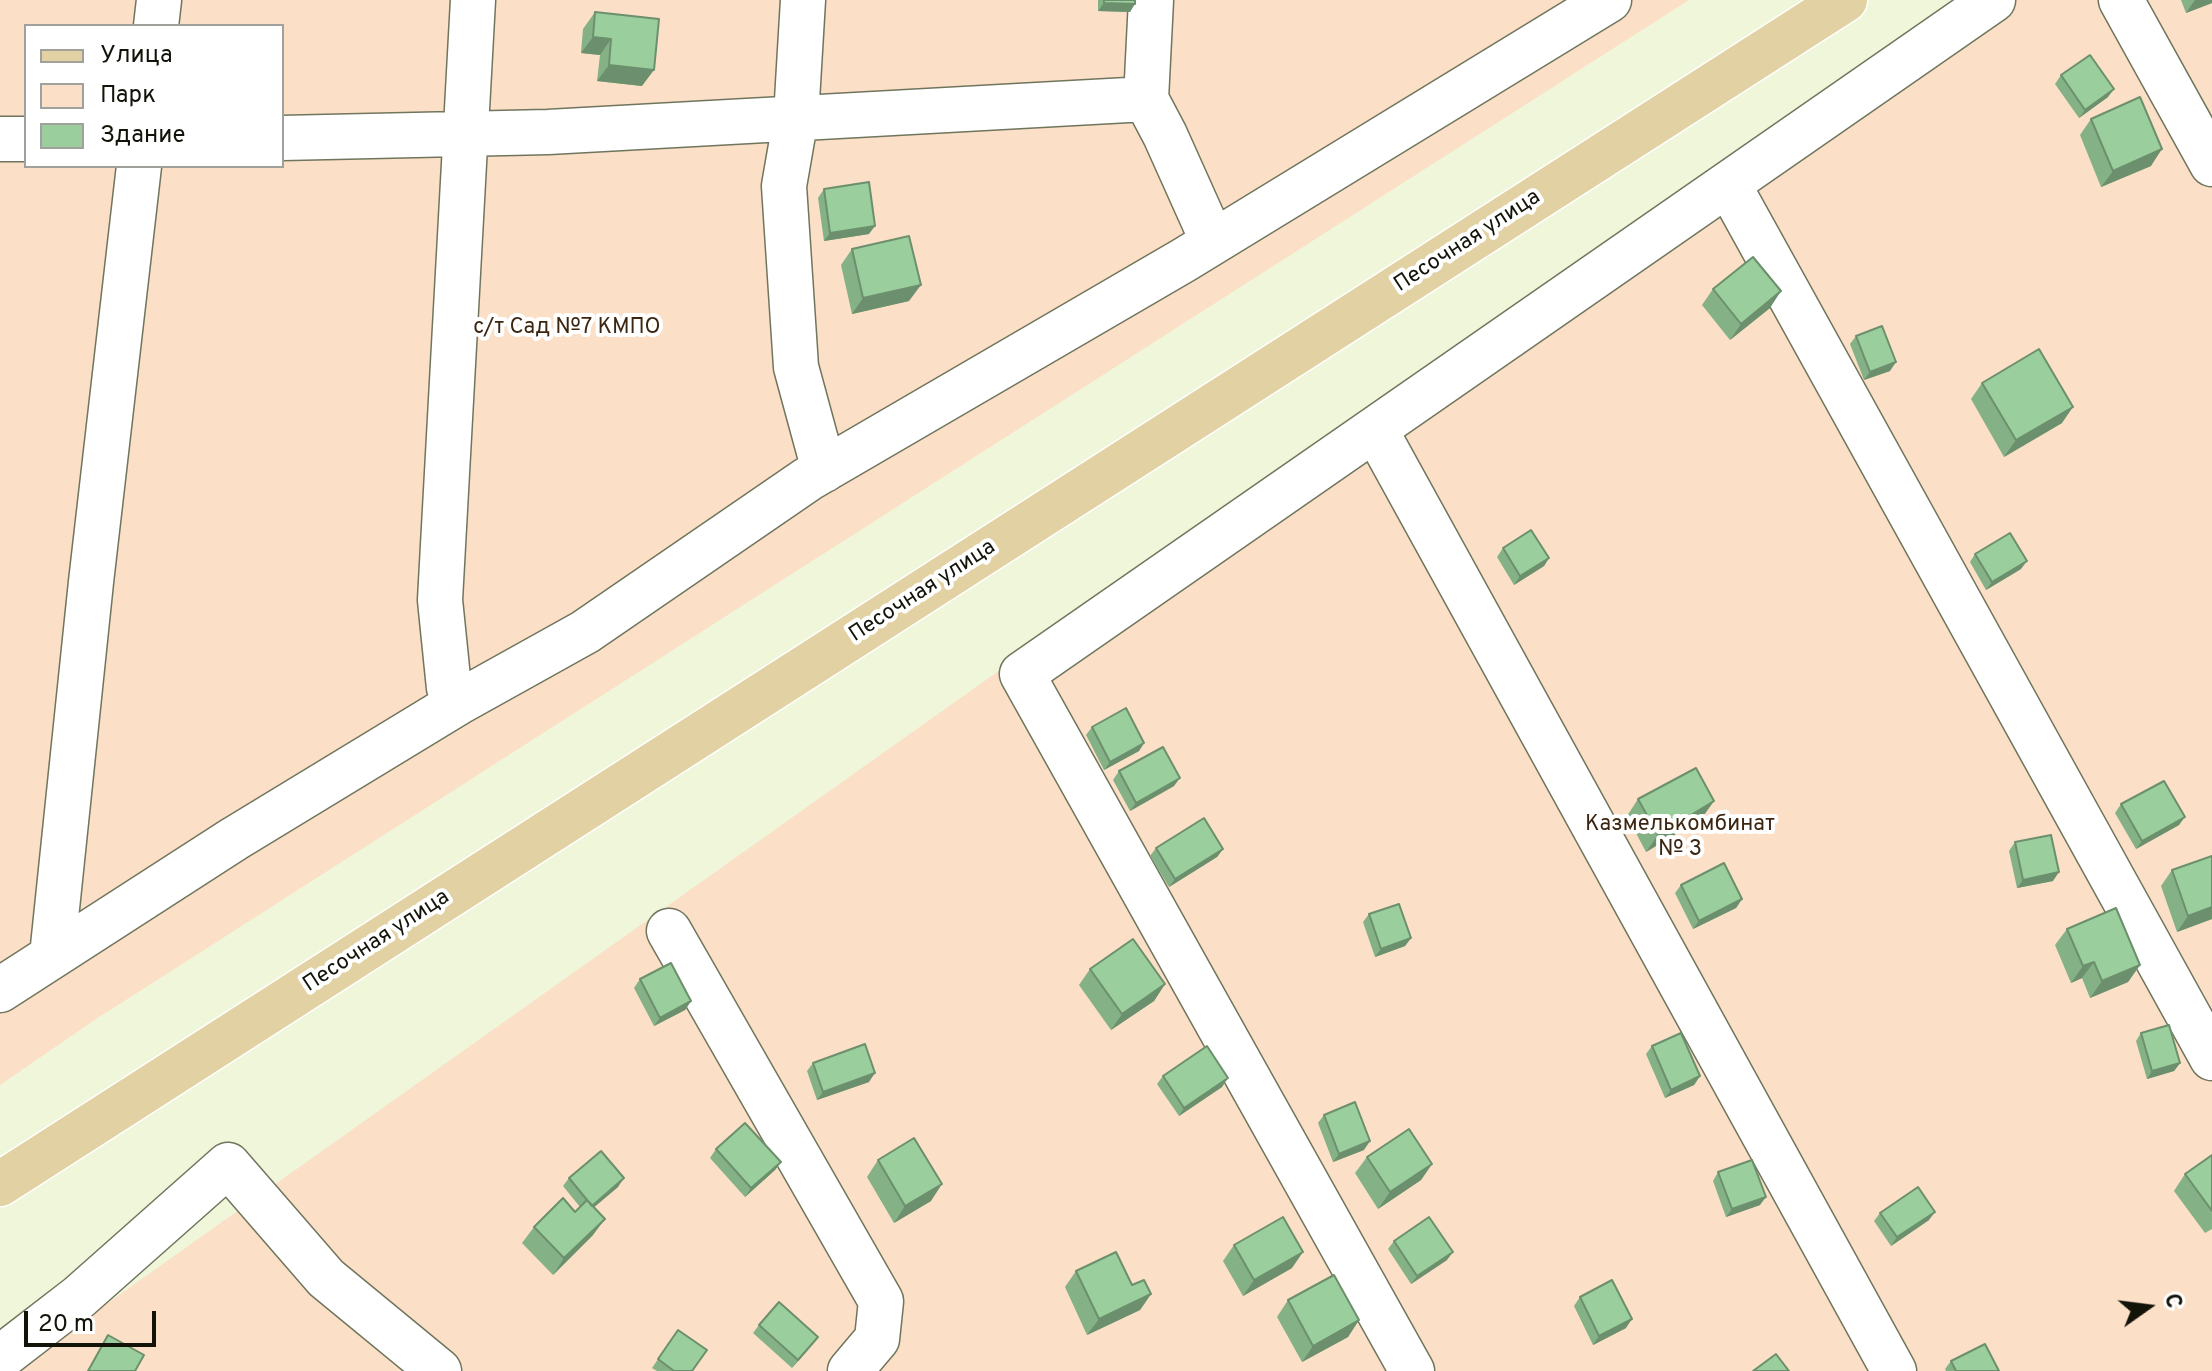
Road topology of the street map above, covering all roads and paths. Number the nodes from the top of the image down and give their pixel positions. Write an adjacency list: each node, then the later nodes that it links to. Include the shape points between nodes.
1 (159, 0): 9 (lane)
2 (473, 0): 12 (lane)
3 (803, 0): 11 (lane)
4 (1151, 0): 10 (lane)
5 (1609, 0): 19 (lane)
6 (1845, 0): 27 (main road, Песочная улица)
7 (1993, 0): 18 (lane)
8 (2121, 0): 16 (lane)
9 (156, 24)
10 (1146, 99): 11 (lane); 19 (lane)
11 (796, 117): 12 (lane); 21 (lane, via 784,186 796,367)
12 (467, 133): 13 (lane); 22 (lane, via 440,600)
13 (284, 138)
14 (0, 139): 15 (lane)
15 (24, 139)
16 (2212, 164)
17 (139, 168): 24 (lane)
18 (1728, 184): 20 (lane); 26 (lane)
19 (1213, 242): 21 (lane)
20 (1375, 429): 31 (lane, via 1022,674); 32 (lane)
21 (824, 470): 24 (lane, via 585,632 300,798)
22 (449, 688)
23 (669, 931): 30 (lane, via 881,1301 877,1339)
24 (52, 956): 25 (lane)
25 (0, 990)
26 (2212, 1058)
27 (0, 1184)
28 (0, 1358): 29 (lane, via 79,1297 228,1165 326,1278)
29 (439, 1371)
30 (850, 1371)
31 (1412, 1371)
32 (1894, 1371)

